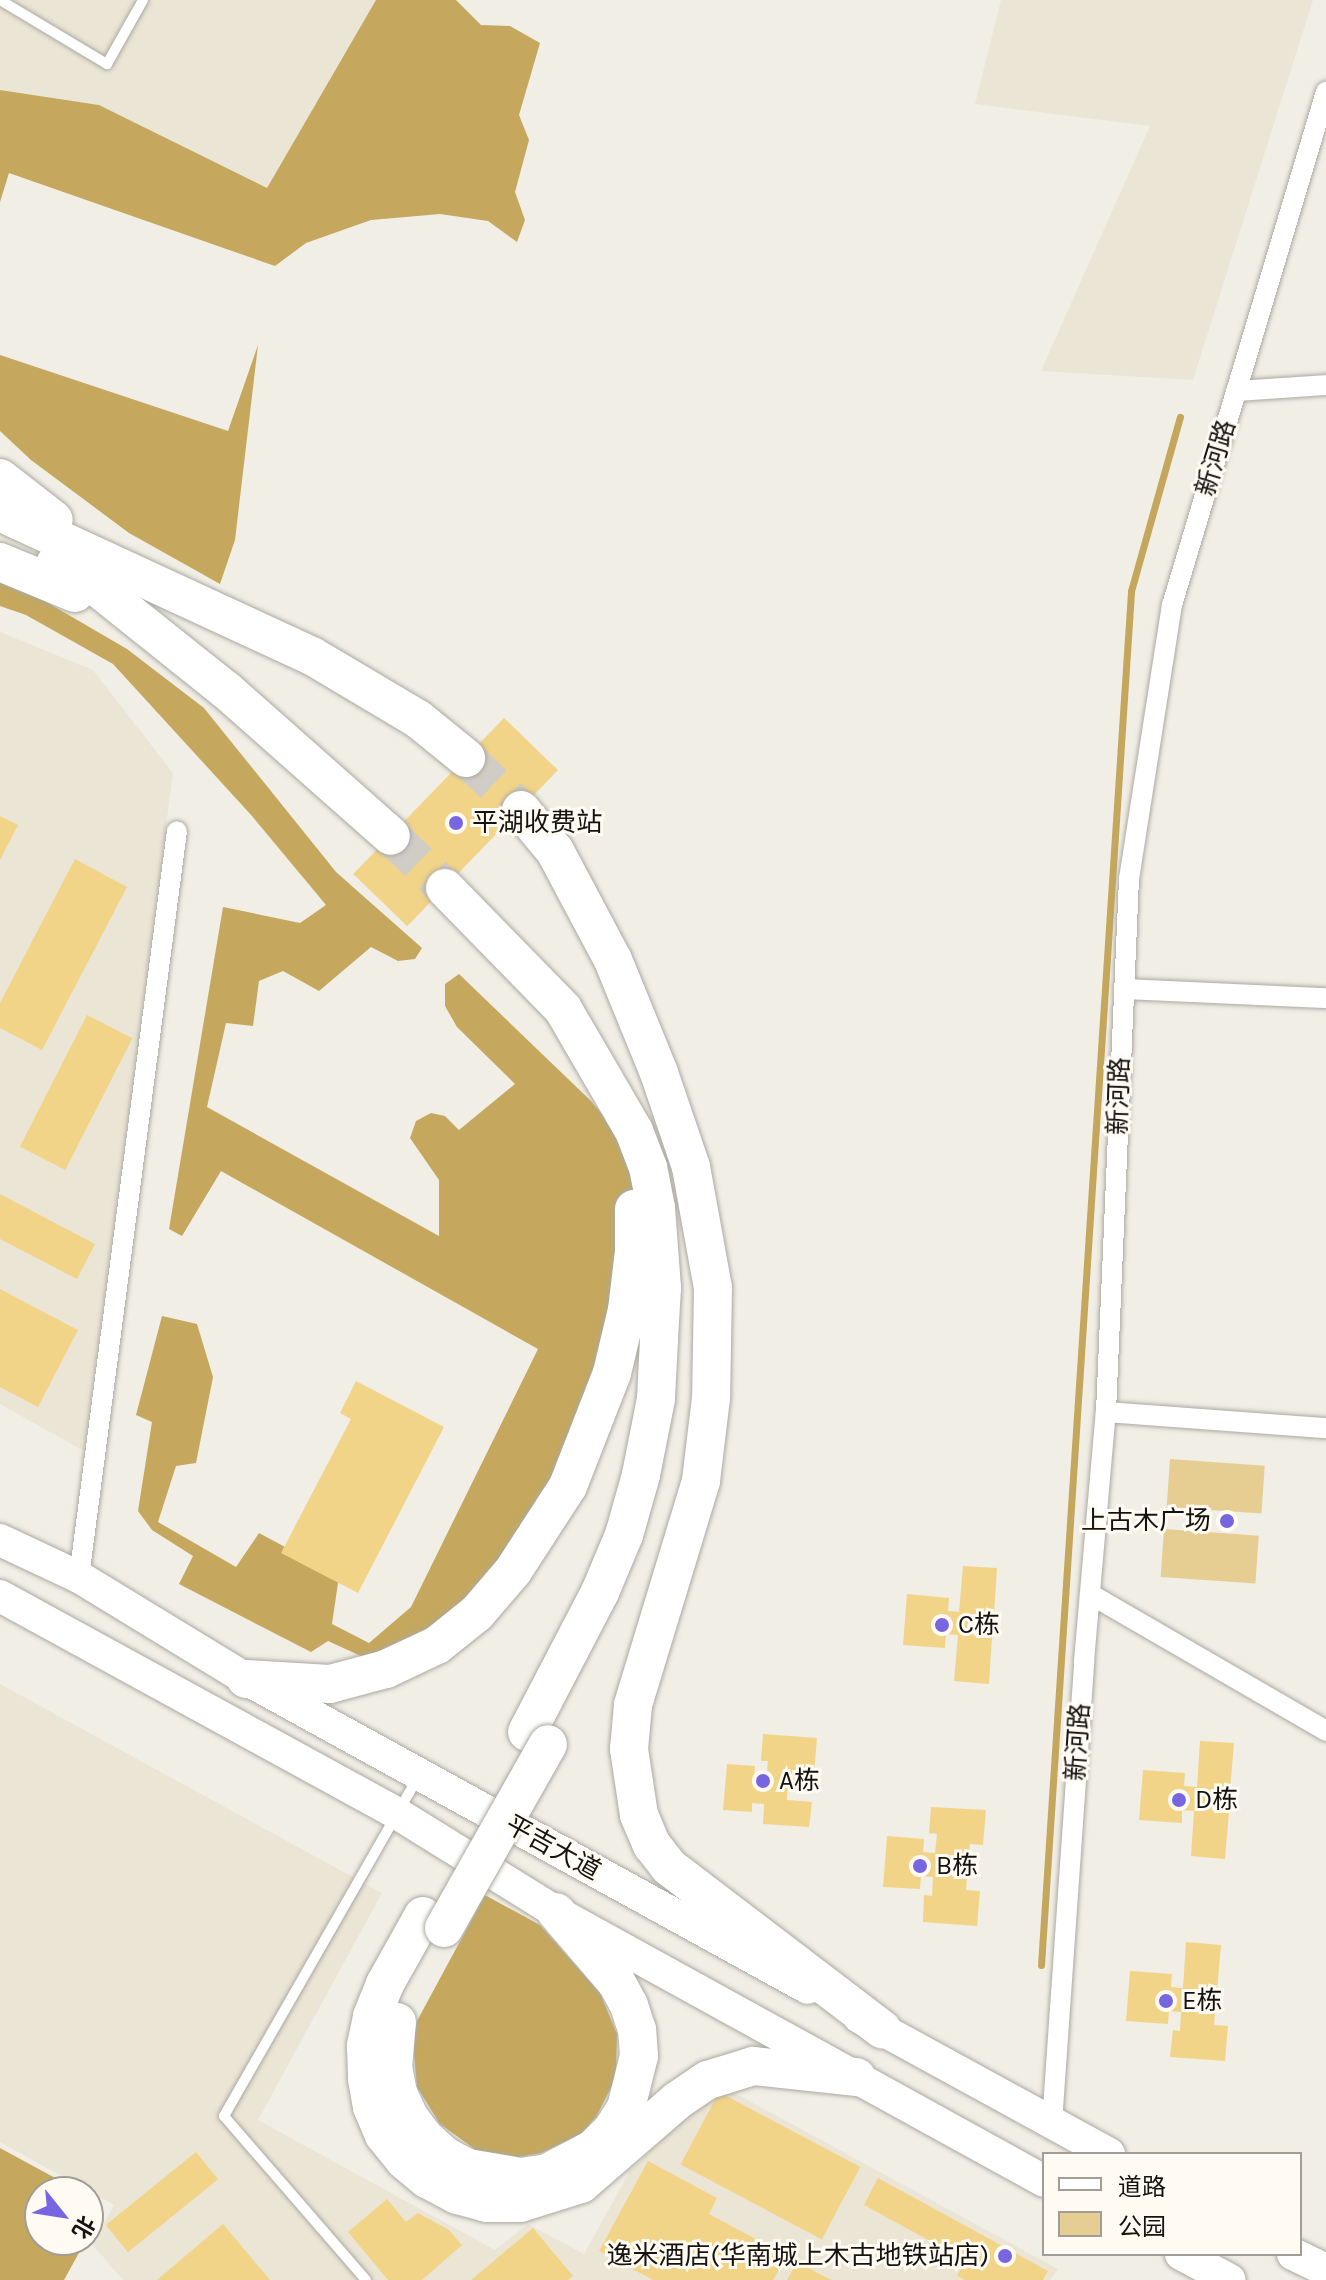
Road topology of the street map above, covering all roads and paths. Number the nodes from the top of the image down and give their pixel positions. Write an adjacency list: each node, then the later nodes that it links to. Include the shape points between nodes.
1 (0, 0): 2 (lane, via 107,64)
2 (143, 0)
3 (1326, 92): 5 (street, 新河路)
4 (1326, 385): 5 (street)
5 (1236, 391): 18 (street, 新河路, via 1172,605 1129,879)
6 (0, 478): 10 (highway, via 90,544)
7 (0, 512): 10 (highway)
8 (0, 534): 11 (highway, via 98,588)
9 (0, 562): 11 (highway, via 93,602)
10 (256, 632): 12 (highway, via 366,686)
11 (226, 690): 15 (highway)
12 (466, 758)
13 (521, 810): 17 (highway, via 555,851)
14 (177, 831): 24 (street)
15 (391, 836)
16 (445, 888): 20 (highway)
17 (613, 960): 29 (highway, via 679,1205 685,1288 679,1402 647,1542 621,1602); 34 (highway, via 691,1167 713,1313 711,1398 701,1481 633,1705 629,1749 639,1815 669,1867)
18 (1124, 989): 19 (street); 21 (street, 新河路)
19 (1326, 998)
20 (563, 1009): 27 (highway, via 612,1106 634,1195 627,1310 612,1373 568,1486 513,1571 477,1613 437,1645 386,1669 330,1684); 29 (highway, via 634,1131 648,1167 662,1288 656,1399 641,1475 624,1535)
21 (1106, 1412): 22 (street); 25 (street, 新河路)
22 (1326, 1428)
23 (0, 1540): 24 (main road, 平吉大道)
24 (79, 1577): 27 (main road, 平吉大道)
25 (1090, 1594): 28 (street); 36 (street, 新河路)
26 (0, 1596): 31 (main road, 平吉大道)
27 (246, 1679): 30 (main road, 平吉大道)
28 (1326, 1731)
29 (538, 1738): 33 (highway)
30 (420, 1775): 31 (lane); 34 (main road, 平吉大道)
31 (398, 1814): 32 (main road, 平吉大道); 44 (lane, via 224,2116)
32 (556, 1912): 33 (highway, via 616,1982 629,2005 639,2056 631,2095 612,2130 593,2149 547,2173 494,2175 445,2156 409,2117 398,2093 393,2067 398,2015); 35 (main road, 平吉大道)
33 (433, 1922): 35 (highway, via 385,1984 366,2046 367,2079 384,2135 427,2179 457,2195 486,2203 520,2203 581,2184 678,2100 708,2080 753,2066)
34 (882, 2029): 36 (main road, 平吉大道)
35 (856, 2077): 38 (main road, 平吉大道)
36 (1052, 2123): 37 (main road, 平吉大道)
37 (1105, 2152)
38 (1042, 2180)
39 (1302, 2245): 40 (main road)
40 (1326, 2251)
41 (1185, 2256): 45 (main road)
42 (1297, 2256): 43 (main road)
43 (1326, 2270)
44 (366, 2280)
45 (1230, 2280)

